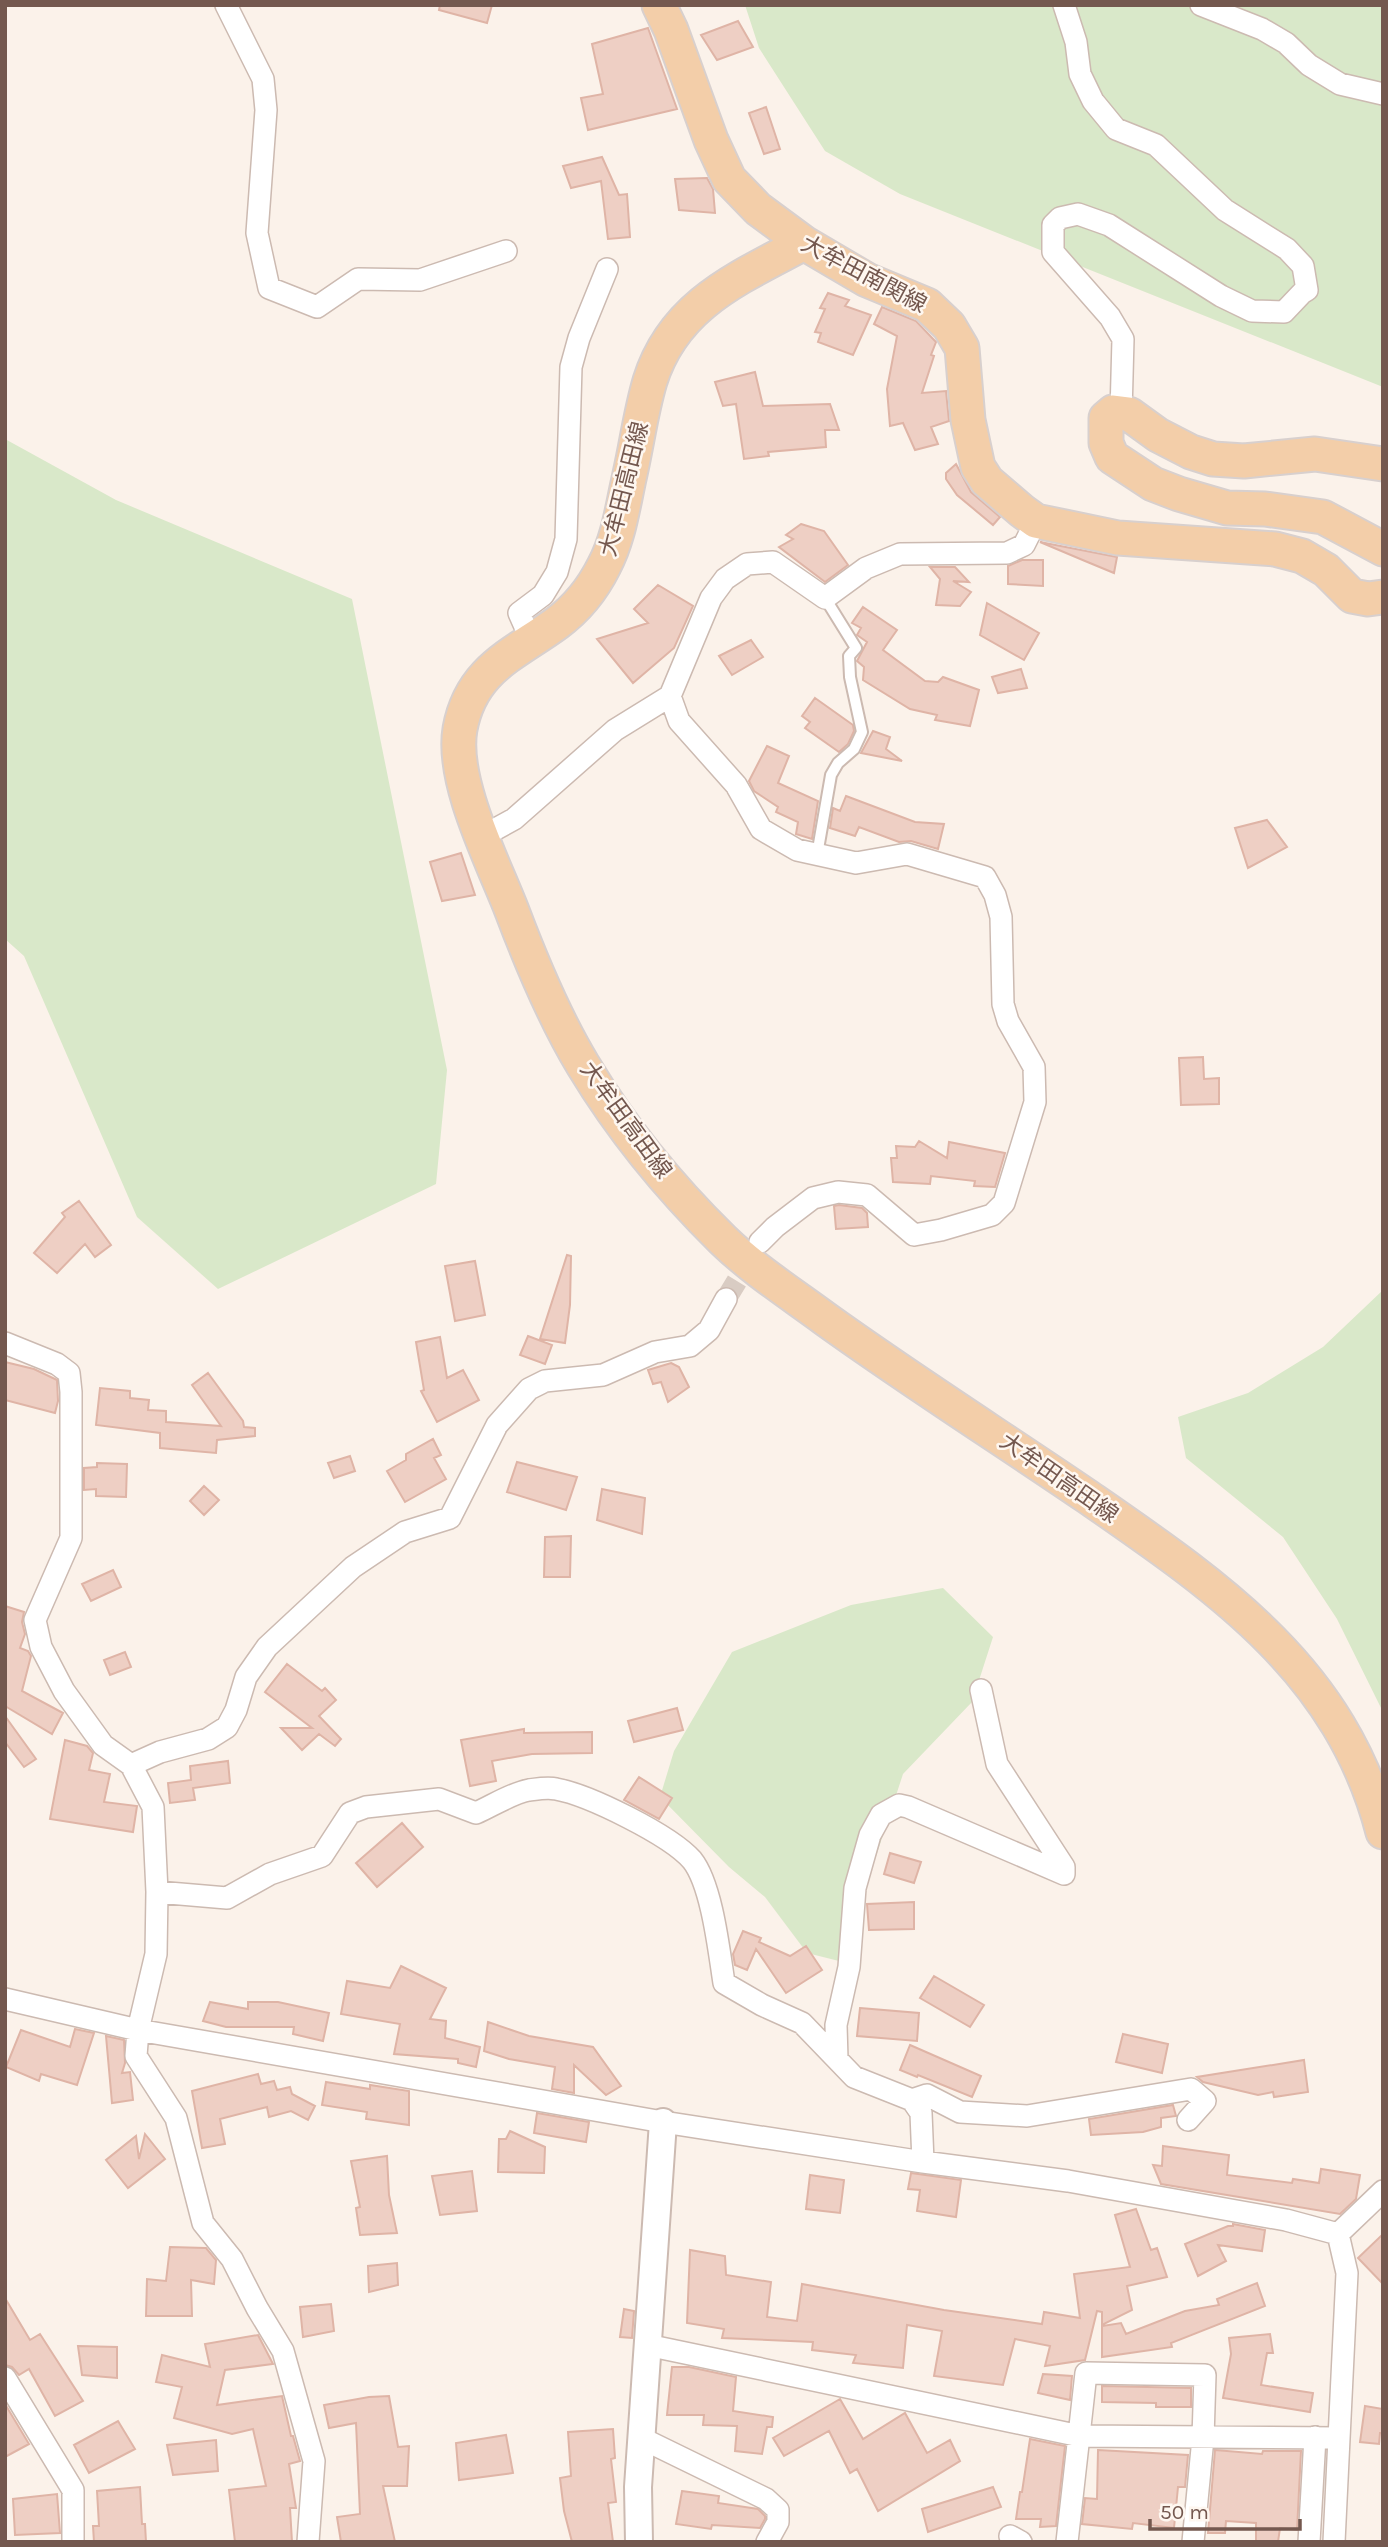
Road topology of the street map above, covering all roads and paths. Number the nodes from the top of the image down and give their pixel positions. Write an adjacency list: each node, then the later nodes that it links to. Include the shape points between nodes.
1 (226, 5): 7 (street, via 263,79 257,233 269,288 317,307 358,279 420,280)
2 (659, 5): 6 (main road, 大牟田南関線, via 729,179 758,209)
3 (1064, 5): 9 (street, via 1080,74 1093,101 1116,129 1156,145 1225,210 1287,249 1303,266 1307,290 1284,312 1252,311 1109,225 1079,214 1060,218 1053,225 1053,252 1110,317 1123,339)
4 (1201, 5): 5 (street, via 1262,29 1340,84)
5 (1383, 94)
6 (804, 243): 11 (main road, 大牟田南関線, via 867,280 928,305 949,326 962,348 968,421 978,467 987,481); 15 (main road, 大牟田高田線, via 722,288 691,311 668,342 651,378 616,535 605,565 584,598 560,621)
7 (506, 251)
8 (607, 269): 15 (street, via 571,367 566,539 557,572 543,595 519,613)
9 (1121, 413): 10 (main road, via 1191,452 1213,459 1244,461 1315,453); 12 (main road, via 1106,418 1112,457 1153,484 1227,508 1323,517)
10 (1383, 464)
11 (1036, 521): 13 (main road, 大牟田南関線, via 1118,538 1275,549 1302,556 1326,570 1352,596); 14 (street, via 1024,545 1007,553 900,554 866,568)
12 (1383, 548)
13 (1383, 597)
14 (825, 598): 16 (street, via 773,562 747,565 725,579 711,598); 18 (lane, via 856,648 849,656 850,677 862,732 831,775)
15 (531, 639): 17 (main road, 大牟田高田線, via 489,669 471,694 459,732 468,798)
16 (670, 696): 17 (street, via 615,730 514,819); 18 (street, via 679,721 736,785 761,829 797,850)
17 (483, 836): 24 (main road, 大牟田高田線, via 538,978 583,1065 645,1154 724,1241 779,1286 1153,1542 1236,1605 1284,1652 1329,1708 1350,1747)
18 (817, 855): 19 (street, via 856,863 907,854 985,877 1001,918 1003,1004 1034,1067 1035,1102 1004,1203 992,1215 914,1235 867,1195 838,1192 813,1198)
19 (760, 1242)
20 (726, 1299): 23 (street, via 709,1330 690,1346 655,1352 603,1375 545,1381 530,1389 497,1425 450,1518 405,1532 353,1567 286,1629 246,1677 227,1727 208,1739)
21 (5, 1343): 23 (street, via 69,1373 71,1538 35,1620 41,1647 64,1691 103,1745)
22 (981, 1689): 28 (street, via 997,1764 1064,1867 1063,1874 908,1807 899,1805 881,1815 870,1835 855,1888 849,1966 836,2025)
23 (131, 1765): 25 (street, via 153,1807)
24 (1383, 1832)
25 (157, 1892): 27 (street, via 156,1954); 28 (street, via 227,1898 270,1874 322,1856 350,1813 366,1807 439,1799 476,1814 527,1790 554,1788 660,1835 692,1861 709,1902 724,1983 802,2023)
26 (5, 1999): 27 (street)
27 (138, 2030): 31 (street); 43 (street, via 136,2056 176,2118 203,2222 232,2259 283,2350 314,2460)
28 (837, 2059): 29 (street, via 854,2077)
29 (912, 2100): 30 (street, via 927,2095 960,2112 1027,2116 1191,2089 1205,2101); 32 (street, via 921,2113)
30 (1188, 2120)
31 (663, 2122): 32 (street); 35 (street)
32 (923, 2162): 34 (street, via 1068,2181 1286,2220)
33 (1383, 2192): 34 (street)
34 (1338, 2234): 41 (street, via 1347,2273)
35 (647, 2345): 37 (street); 39 (street)
36 (5, 2378): 42 (street, via 73,2490)
37 (1080, 2436): 40 (street); 40 (street, via 1086,2373 1205,2375); 46 (street)
38 (1315, 2437): 40 (street); 41 (street); 48 (street)
39 (641, 2438): 44 (street); 45 (street, via 766,2499 778,2510 778,2522)
40 (1203, 2438): 47 (street)
41 (1338, 2438): 49 (street)
42 (73, 2542)
43 (308, 2542)
44 (639, 2542)
45 (767, 2542)
46 (1067, 2542)
47 (1193, 2542)
48 (1309, 2542)
49 (1334, 2542)

